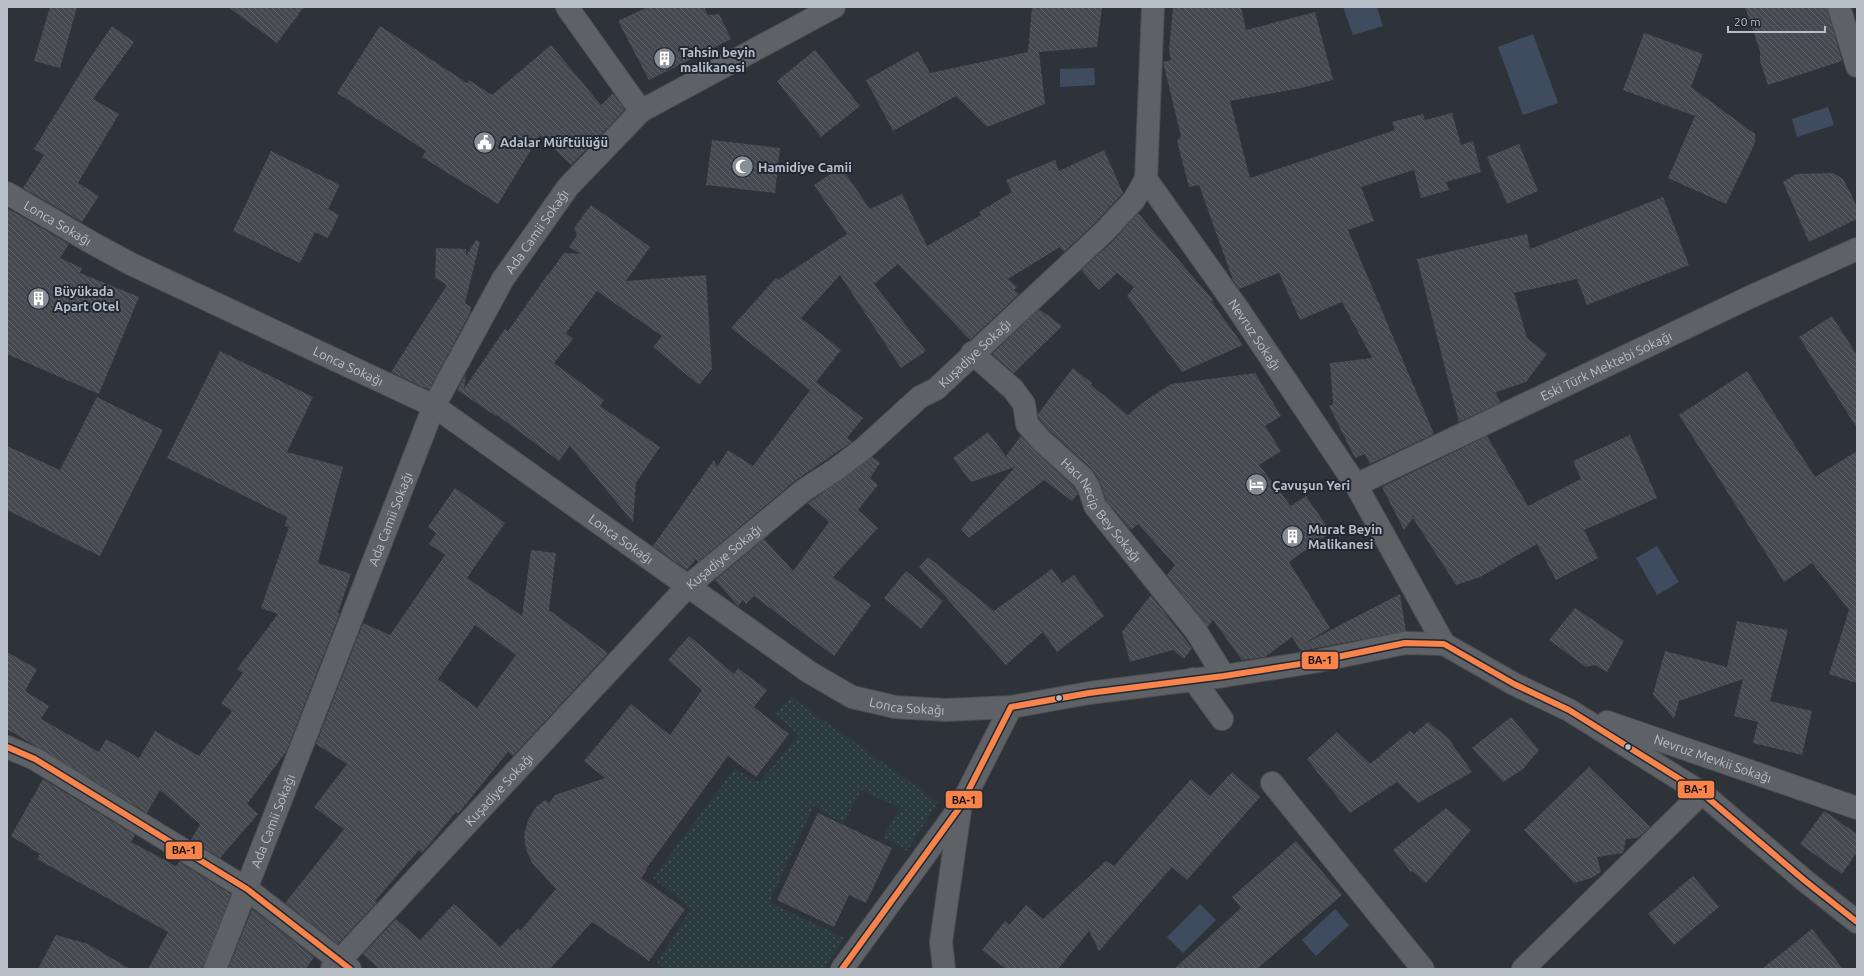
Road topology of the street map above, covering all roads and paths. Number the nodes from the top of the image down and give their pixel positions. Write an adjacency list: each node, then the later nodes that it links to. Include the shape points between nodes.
1 (567, 7): 6 (street)
2 (834, 7): 6 (street, Ada Camii Sokağı)
3 (1153, 7): 7 (street)
4 (1840, 7): 5 (street)
5 (1857, 66)
6 (641, 111): 11 (street, Ada Camii Sokağı, via 568,187 512,266)
7 (1146, 179): 10 (street, Kuşadiye Sokağı, via 1134,200 1104,232); 12 (street, Nevruz Sokağı, via 1238,309)
8 (7, 194): 11 (street, Lonca Sokağı, via 131,264)
9 (1857, 249): 12 (street, Eski Türk Mektebi Sokağı, via 1750,297)
10 (972, 353): 13 (street, Kuşadiye Sokağı, via 936,389 920,396 862,449 836,470 804,490); 15 (street, Hacı Necip Bey Sokağı, via 1013,389 1024,404 1027,424 1083,478 1090,488 1095,506 1196,631)
11 (434, 406): 13 (street, Lonca Sokağı); 25 (street, Ada Camii Sokağı)
12 (1356, 485): 14 (street, Nevruz Sokağı)
13 (687, 587): 17 (street, Lonca Sokağı, via 809,672 852,697 895,707); 27 (street, Kuşadiye Sokağı)
14 (1444, 644): 15 (street, Lonca Sokağı, via 1405,643 1313,662); 18 (street, Lonca Sokağı, via 1514,684)
15 (1224, 676): 16 (street, Lonca Sokağı)
16 (1193, 680): 17 (street, Lonca Sokağı, via 1089,693); 19 (street)
17 (1011, 707): 23 (street)
18 (1570, 710): 22 (street, Lonca Sokağı); 24 (street, Nevruz Mevkii Sokağı)
19 (1222, 719)
20 (7, 747): 25 (street, via 35,759)
21 (1272, 783): 31 (street)
22 (1702, 792): 26 (street, Lonca Sokağı); 32 (street)
23 (960, 807): 29 (street); 30 (street, via 941,942)
24 (1857, 808)
25 (247, 889): 27 (street); 28 (street, Ada Camii Sokağı)
26 (1857, 922)
27 (341, 966)
28 (215, 969)
29 (842, 969)
30 (944, 969)
31 (1423, 969)
32 (1523, 969)

